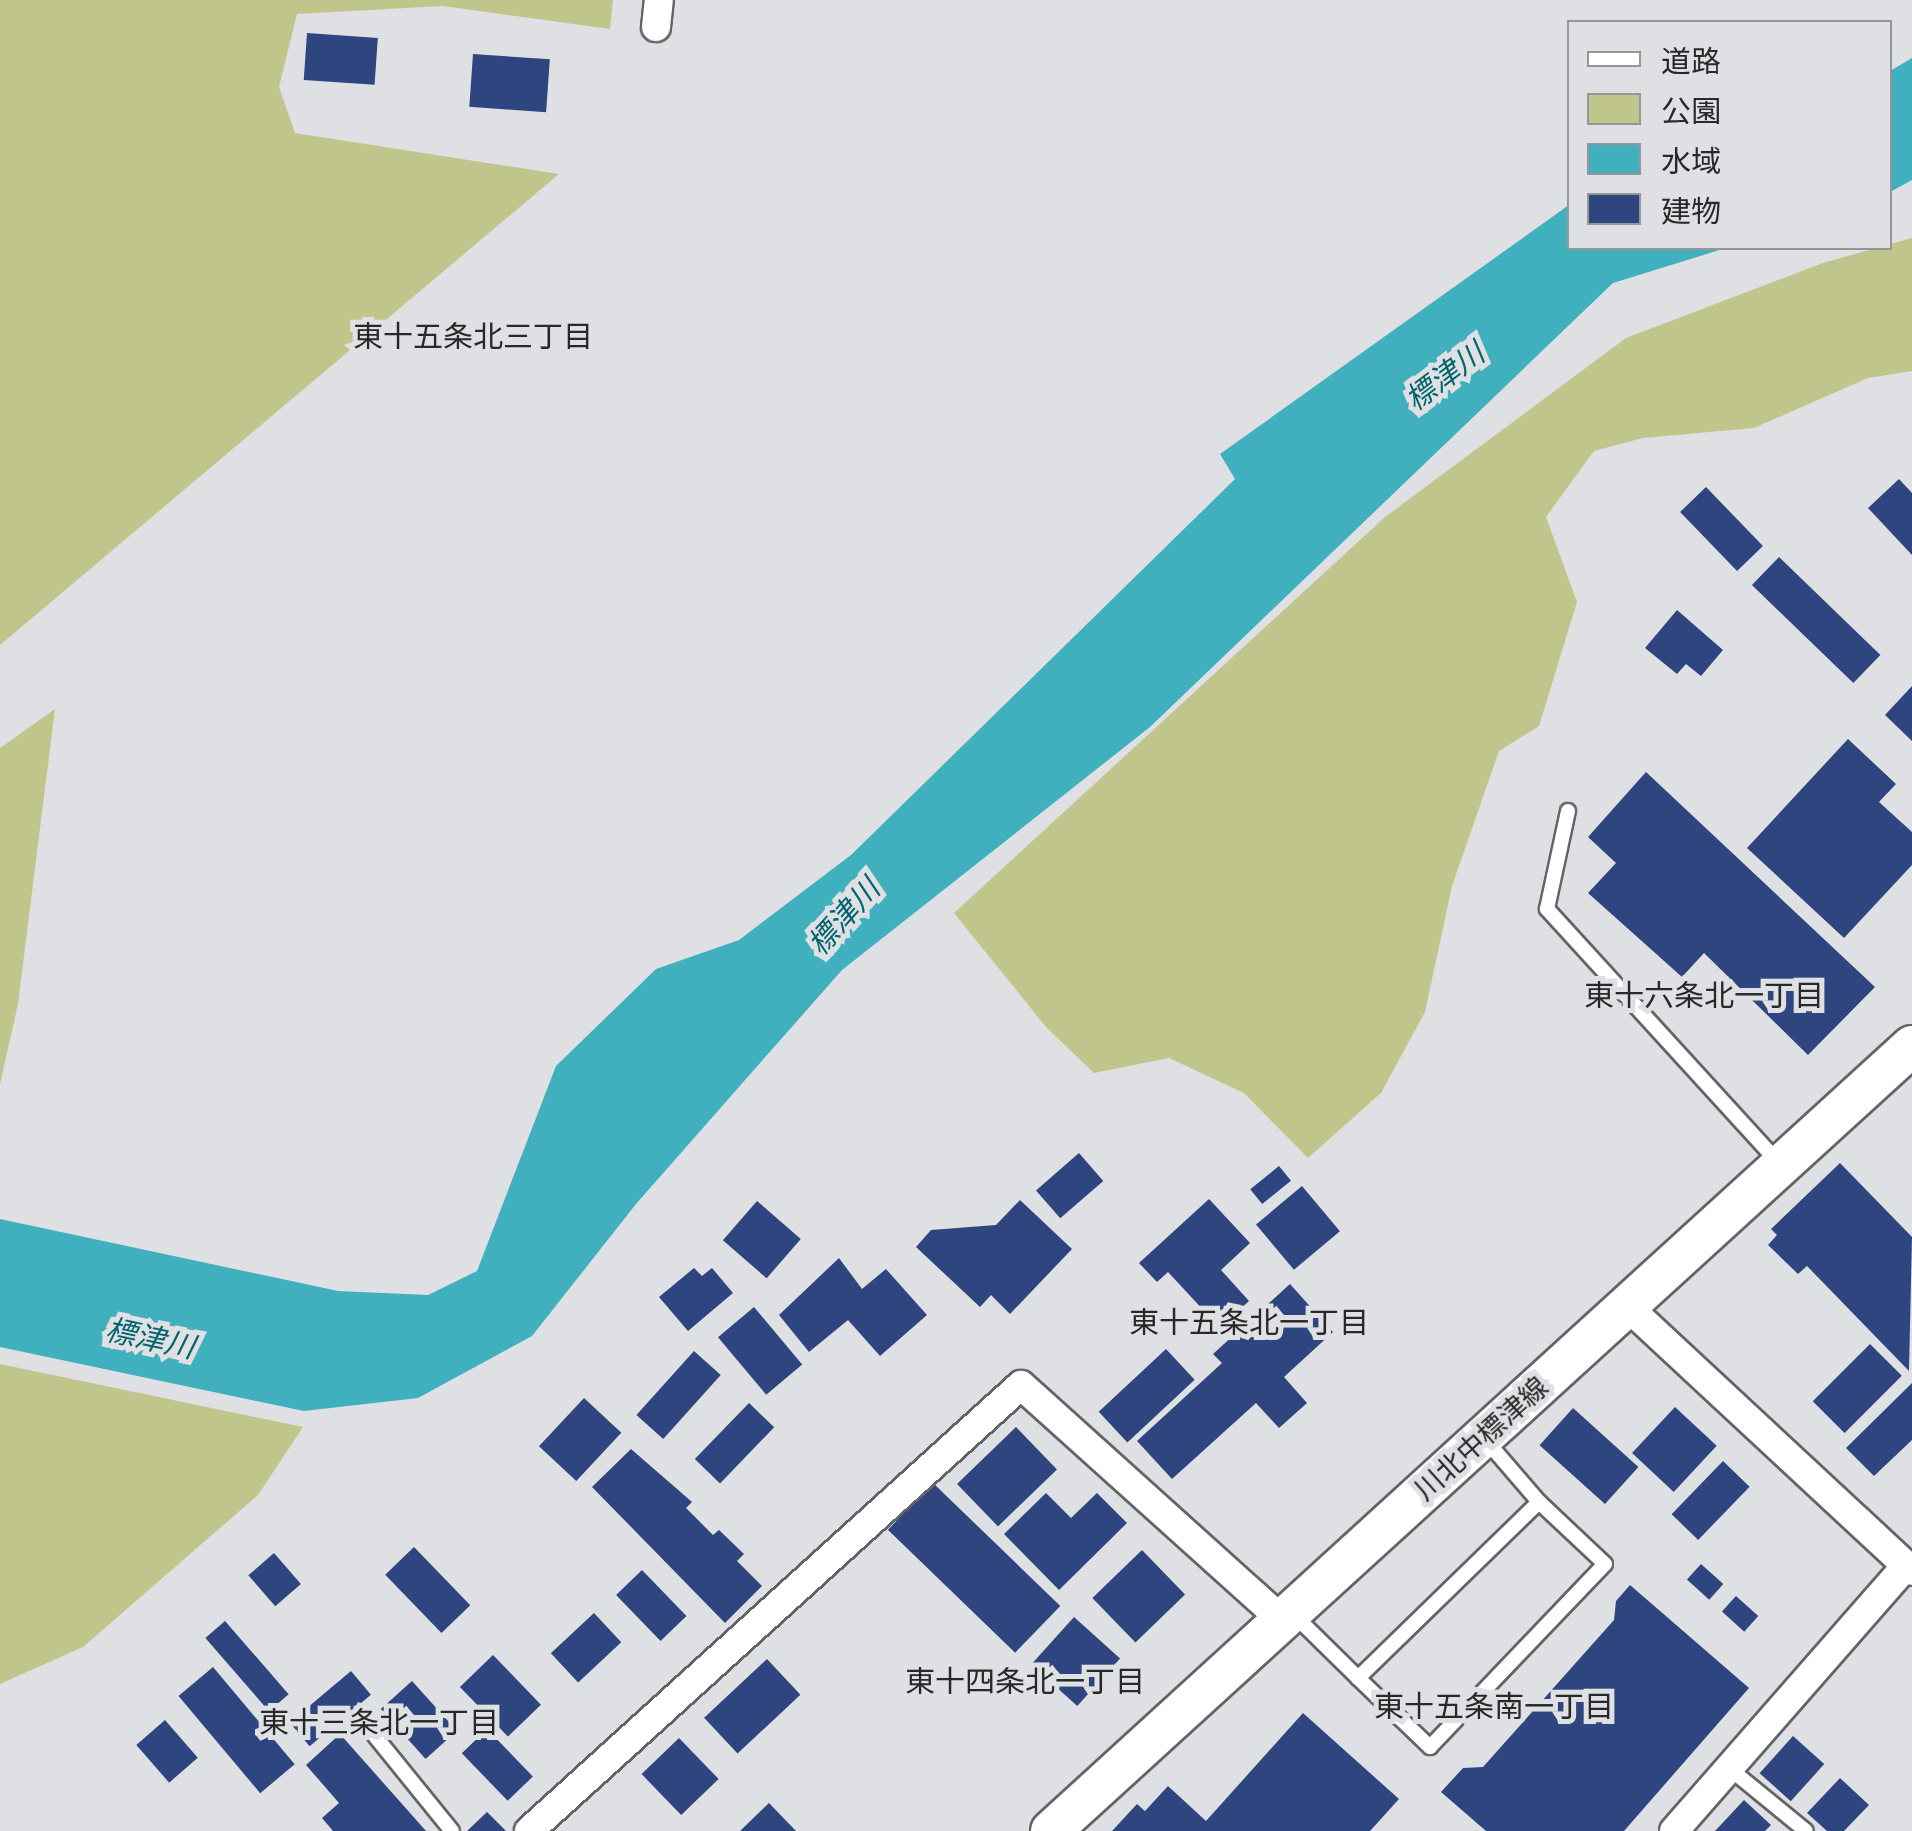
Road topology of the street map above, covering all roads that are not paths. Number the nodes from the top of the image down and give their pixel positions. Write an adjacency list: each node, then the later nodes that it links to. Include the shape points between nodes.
1 (1568, 812): 3 (lane, via 1547,909)
2 (1912, 1046): 3 (main road, 川北中標津線)
3 (1780, 1164): 4 (main road, 川北中標津線)
4 (1629, 1308): 5 (main road, 川北中標津線); 7 (street)
5 (1484, 1437): 6 (lane); 8 (main road, 川北中標津線)
6 (1540, 1502): 9 (lane); 9 (lane, via 1605,1564 1430,1747)
7 (1909, 1569): 11 (street)
8 (1284, 1614): 9 (lane); 13 (street, via 1021,1385); 14 (main road, 川北中標津線)
9 (1358, 1678)
10 (375, 1736): 12 (lane)
11 (1729, 1768): 15 (street); 16 (lane)
12 (452, 1831)
13 (529, 1831)
14 (1051, 1831)
15 (1674, 1831)
16 (1806, 1831)

